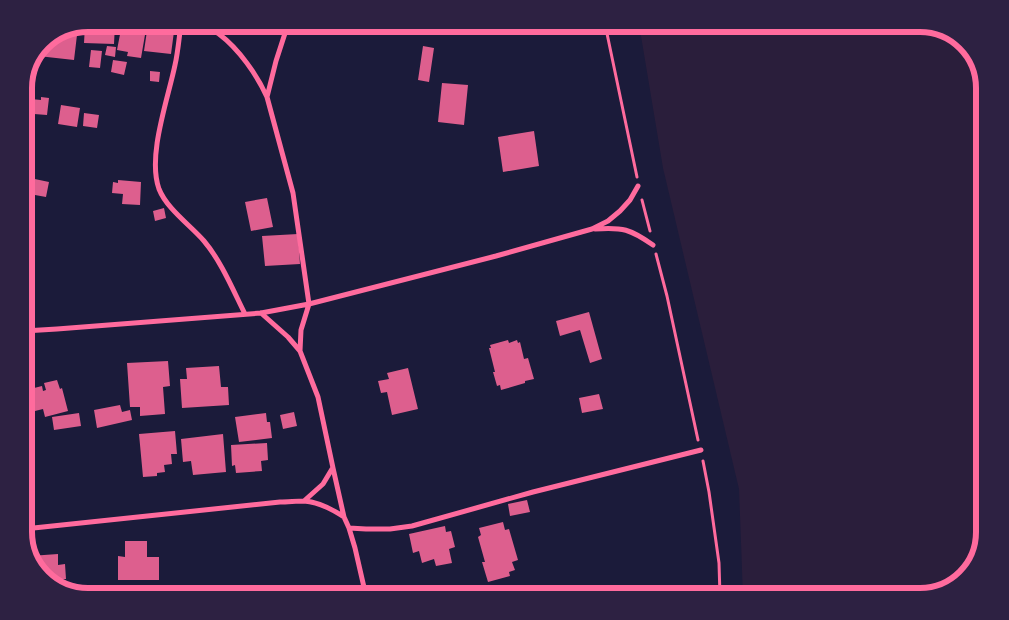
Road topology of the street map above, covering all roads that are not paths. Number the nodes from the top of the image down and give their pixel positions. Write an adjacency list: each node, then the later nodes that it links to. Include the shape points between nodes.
1 (180, 32): 10 (street, via 156,149 156,179 169,204 205,241)
2 (214, 32): 4 (street, via 234,49)
3 (285, 32): 4 (street)
4 (267, 97): 8 (street, via 294,193)
5 (638, 186): 6 (street, via 620,211)
6 (592, 229): 7 (street, via 625,229); 8 (street)
7 (654, 245)
8 (309, 304): 9 (street); 12 (street)
9 (261, 313): 10 (street); 12 (street)
10 (245, 314): 11 (street)
11 (33, 330)
12 (300, 351): 14 (street, via 318,398)
13 (700, 450): 18 (street, via 412,526)
14 (333, 468): 15 (street, via 324,484); 16 (street)
15 (304, 501): 16 (street); 17 (street)
16 (344, 517): 18 (street)
17 (33, 528)
18 (349, 528): 19 (street)
19 (364, 588)

